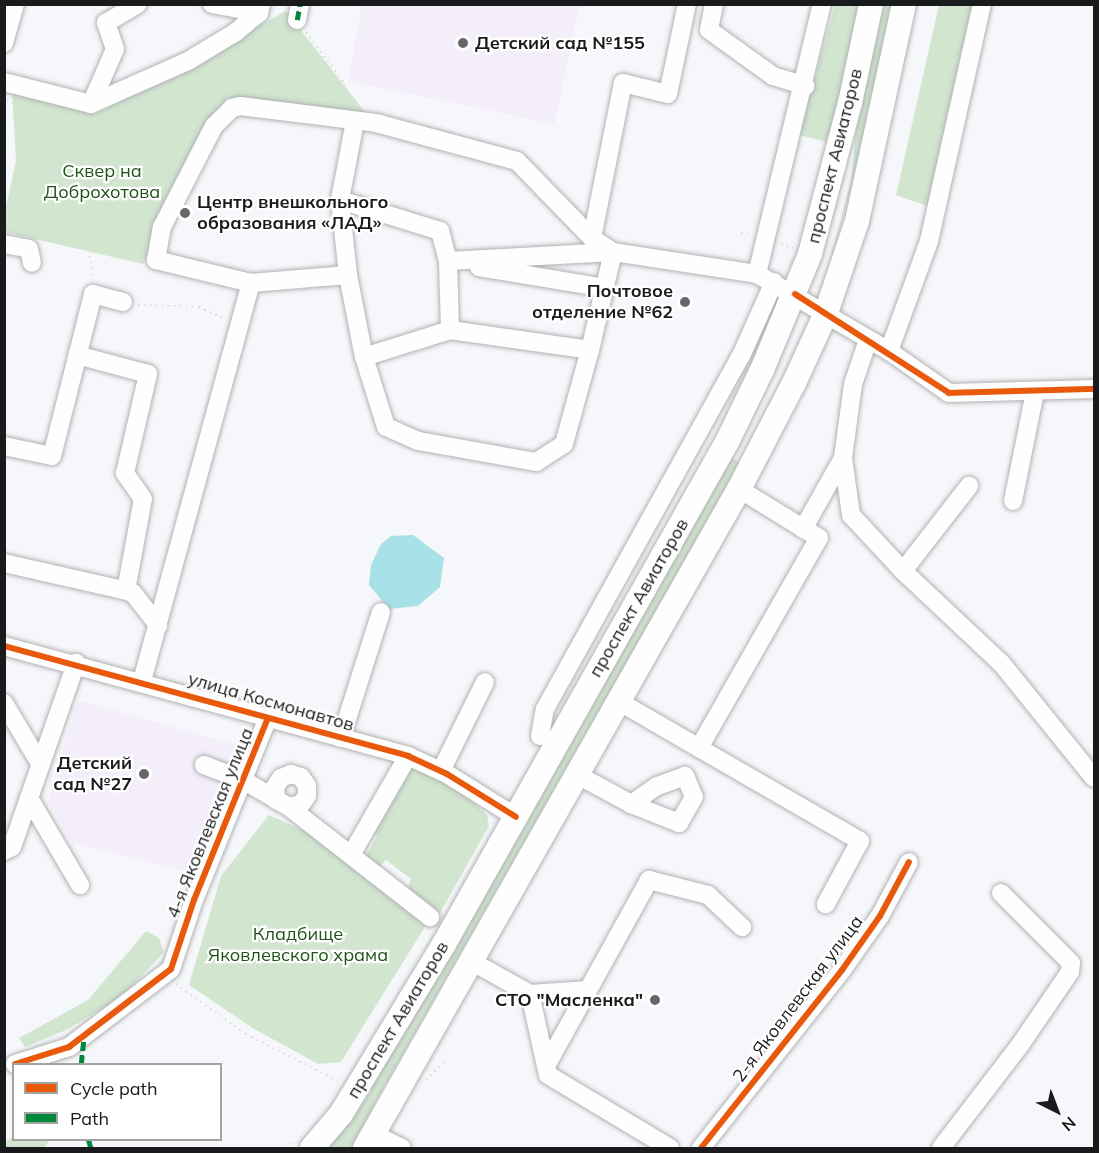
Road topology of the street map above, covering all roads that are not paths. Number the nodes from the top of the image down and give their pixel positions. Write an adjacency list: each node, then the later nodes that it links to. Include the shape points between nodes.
1 (15, 4): 11 (street)
2 (138, 4): 14 (street, via 106,23 115,49)
3 (212, 4): 10 (street)
4 (687, 4): 17 (street, via 668,94 623,83)
5 (822, 4): 13 (street)
6 (871, 4): 27 (main road, проспект Авиаторов, via 835,165)
7 (904, 4): 29 (main road, проспект Авиаторов, via 858,215)
8 (982, 4): 33 (street, via 929,241)
9 (707, 6): 13 (street, via 709,30 773,76)
10 (260, 9): 14 (street, via 236,32 188,61)
11 (4, 43)
12 (4, 82): 14 (street)
13 (805, 86): 22 (street)
14 (91, 104)
15 (356, 121): 16 (street); 17 (street, via 517,161); 25 (street, via 240,106 232,108 214,126 162,227 156,260)
16 (340, 200): 20 (street, via 440,231); 23 (street)
17 (592, 238): 19 (street)
18 (4, 244): 21 (street, via 29,249)
19 (613, 252): 20 (street); 22 (street); 26 (street)
20 (448, 261): 26 (street); 30 (street)
21 (32, 263)
22 (757, 274): 24 (street)
23 (348, 275): 25 (street); 35 (street)
24 (774, 282): 27 (street); 56 (street, via 741,356 545,709)
25 (251, 283): 48 (street)
26 (604, 288): 32 (street)
27 (795, 294): 29 (street); 68 (main road, проспект Авиаторов, via 727,442)
28 (123, 302): 34 (street, via 95,294)
29 (826, 313): 31 (street); 41 (main road, проспект Авиаторов)
30 (450, 330): 32 (street); 35 (street)
31 (868, 340): 33 (street); 39 (street, via 852,384)
32 (590, 350): 35 (street, via 564,444 536,462 417,441 386,428)
33 (889, 351): 37 (street, via 949,393)
34 (77, 355): 38 (street, via 52,456); 46 (street, via 148,374 125,473 143,499)
35 (364, 357)
36 (1095, 388): 37 (street)
37 (1035, 392): 42 (street)
38 (4, 446)
39 (843, 458): 43 (street); 45 (street, via 851,515)
40 (969, 486): 45 (street)
41 (739, 489): 43 (street); 53 (main road, проспект Авиаторов)
42 (1013, 501)
43 (803, 529): 58 (street, via 819,538)
44 (4, 563): 46 (street)
45 (903, 571): 64 (street, via 1002,664)
46 (123, 590): 48 (street, via 133,593)
47 (381, 612): 57 (street)
48 (158, 625): 51 (street)
49 (4, 646): 50 (street, улица Космонавтов)
50 (76, 663): 51 (street, улица Космонавтов); 60 (street)
51 (142, 681): 55 (street, улица Космонавтов)
52 (485, 682): 62 (street)
53 (618, 702): 58 (street); 63 (main road, проспект Авиаторов)
54 (4, 703): 60 (street)
55 (268, 718): 57 (street, улица Космонавтов); 65 (street, 4-я Яковлевская улица)
56 (540, 736)
57 (341, 738): 59 (street, улица Космонавтов)
58 (699, 748): 74 (street, via 860,841)
59 (407, 758): 62 (street, улица Космонавтов); 70 (street)
60 (40, 765): 66 (street)
61 (204, 765): 65 (street)
62 (441, 771): 68 (street, улица Космонавтов)
63 (576, 774): 67 (street); 77 (main road, проспект Авиаторов)
64 (1095, 778)
65 (243, 780): 70 (street, via 283,804); 80 (street, 4-я Яковлевская улица, via 194,900 171,969 69,1047)
66 (29, 798): 69 (street, via 12,847); 72 (street)
67 (631, 804)
68 (516, 817): 83 (main road, проспект Авиаторов, via 356,1090)
69 (4, 851)
70 (351, 855): 75 (street)
71 (909, 862): 86 (street, 2-я Яковлевская улица, via 880,916 842,970)
72 (80, 885)
73 (1001, 893): 87 (street, via 1071,963 1070,972)
74 (826, 904)
75 (432, 910)
76 (742, 927): 78 (street, via 708,894 650,880)
77 (471, 961): 79 (street); 82 (main road, проспект Авиаторов)
78 (588, 990): 79 (street); 81 (street)
79 (530, 994): 81 (street)
80 (20, 1063)
81 (546, 1066): 85 (street, via 548,1075)
82 (368, 1141): 84 (street)
83 (312, 1149)
84 (402, 1149)
85 (670, 1149)
86 (701, 1149)
87 (941, 1149)

